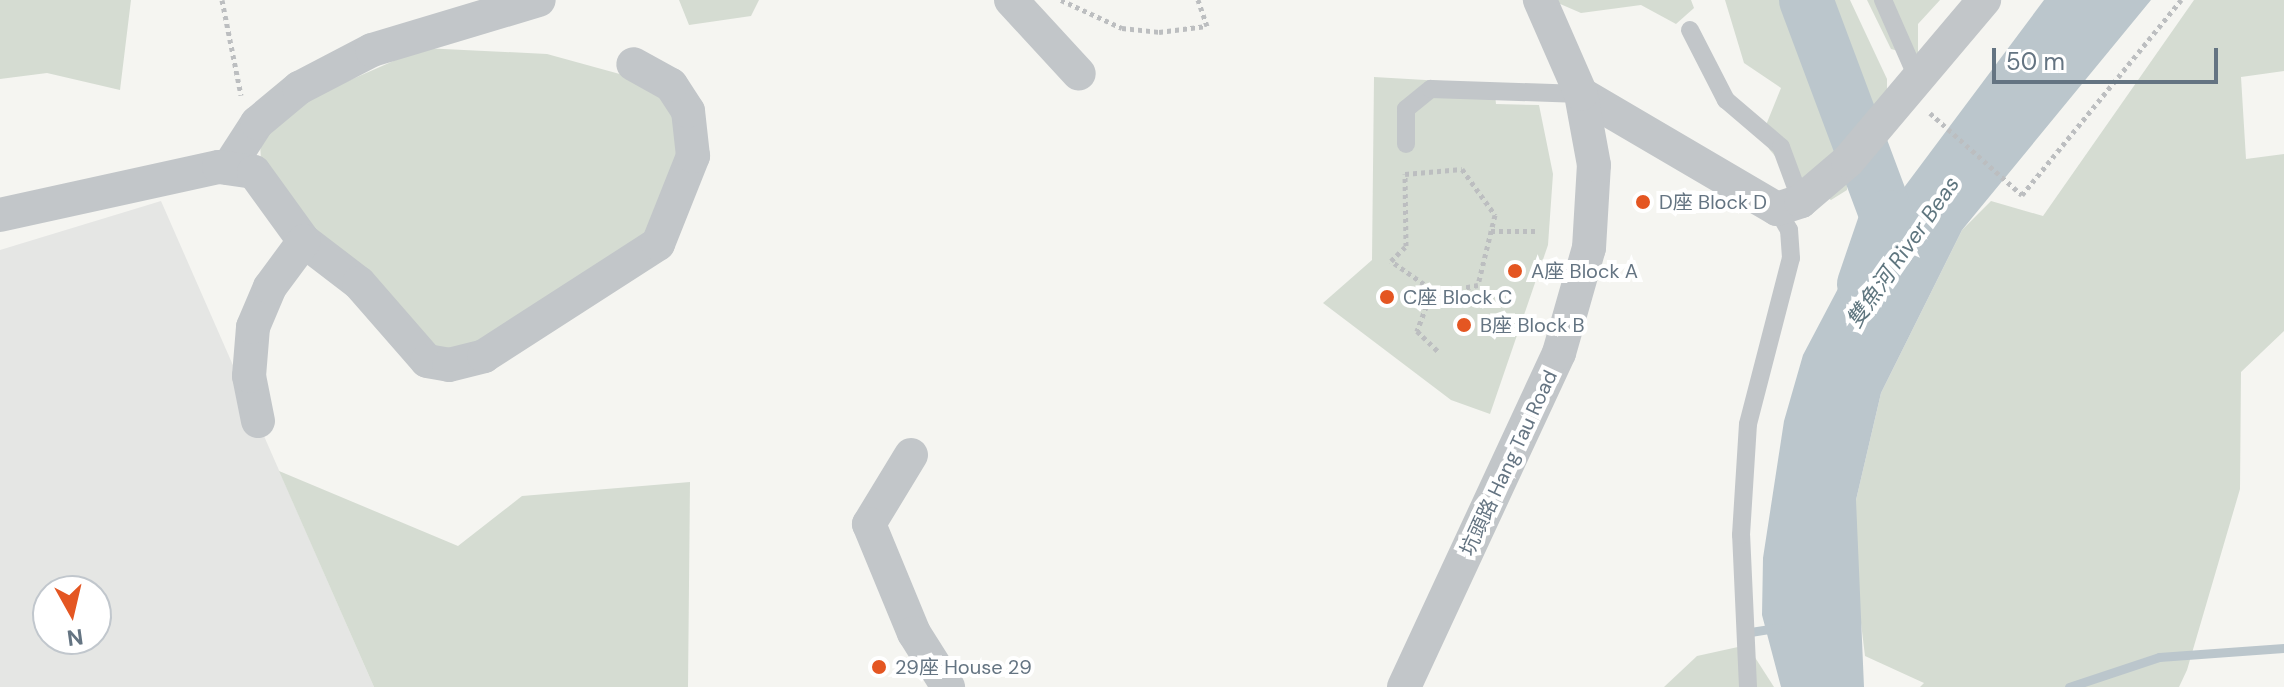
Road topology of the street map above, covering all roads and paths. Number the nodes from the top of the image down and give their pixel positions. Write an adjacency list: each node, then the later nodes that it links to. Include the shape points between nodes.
1 (222, 0): 15 (path)
2 (539, 0): 15 (street, via 372,50 299,88)
3 (1011, 0): 12 (street)
4 (1061, 0): 5 (path, via 1122,28 1159,32 1207,26)
5 (1198, 0)
6 (1540, 0): 13 (street, 坑頭路 Hang Tau Road)
7 (1883, 0): 14 (lane)
8 (1984, 0): 14 (street)
9 (2181, 0): 14 (path, via 2022,195)
10 (1690, 30): 18 (lane, via 1726,100 1781,147)
11 (633, 64): 22 (street, via 671,85 688,111 693,156 681,201 658,244 484,356 427,361 359,283)
12 (1079, 74)
13 (1581, 94): 16 (lane, via 1431,89 1406,109); 18 (street); 28 (street, 坑頭路 Hang Tau Road, via 1594,165 1579,291 1559,353)
14 (1921, 94): 18 (street, via 1848,161)
15 (249, 136): 17 (street)
16 (1406, 144)
17 (228, 168): 19 (street); 22 (street, via 254,172)
18 (1789, 205): 29 (lane, via 1791,258 1748,424 1741,535)
19 (0, 215)
20 (1491, 231): 21 (path); 23 (path, via 1478,285); 23 (path, via 1493,207 1470,174 1405,174 1406,246 1391,261)
21 (1535, 231)
22 (304, 241): 25 (street, via 270,287 253,327 249,376)
23 (1432, 291): 24 (path, via 1417,331)
24 (1438, 351)
25 (258, 421)
26 (911, 455): 27 (street, via 869,524 914,633)
27 (948, 687)
28 (1404, 687)
29 (1748, 687)

